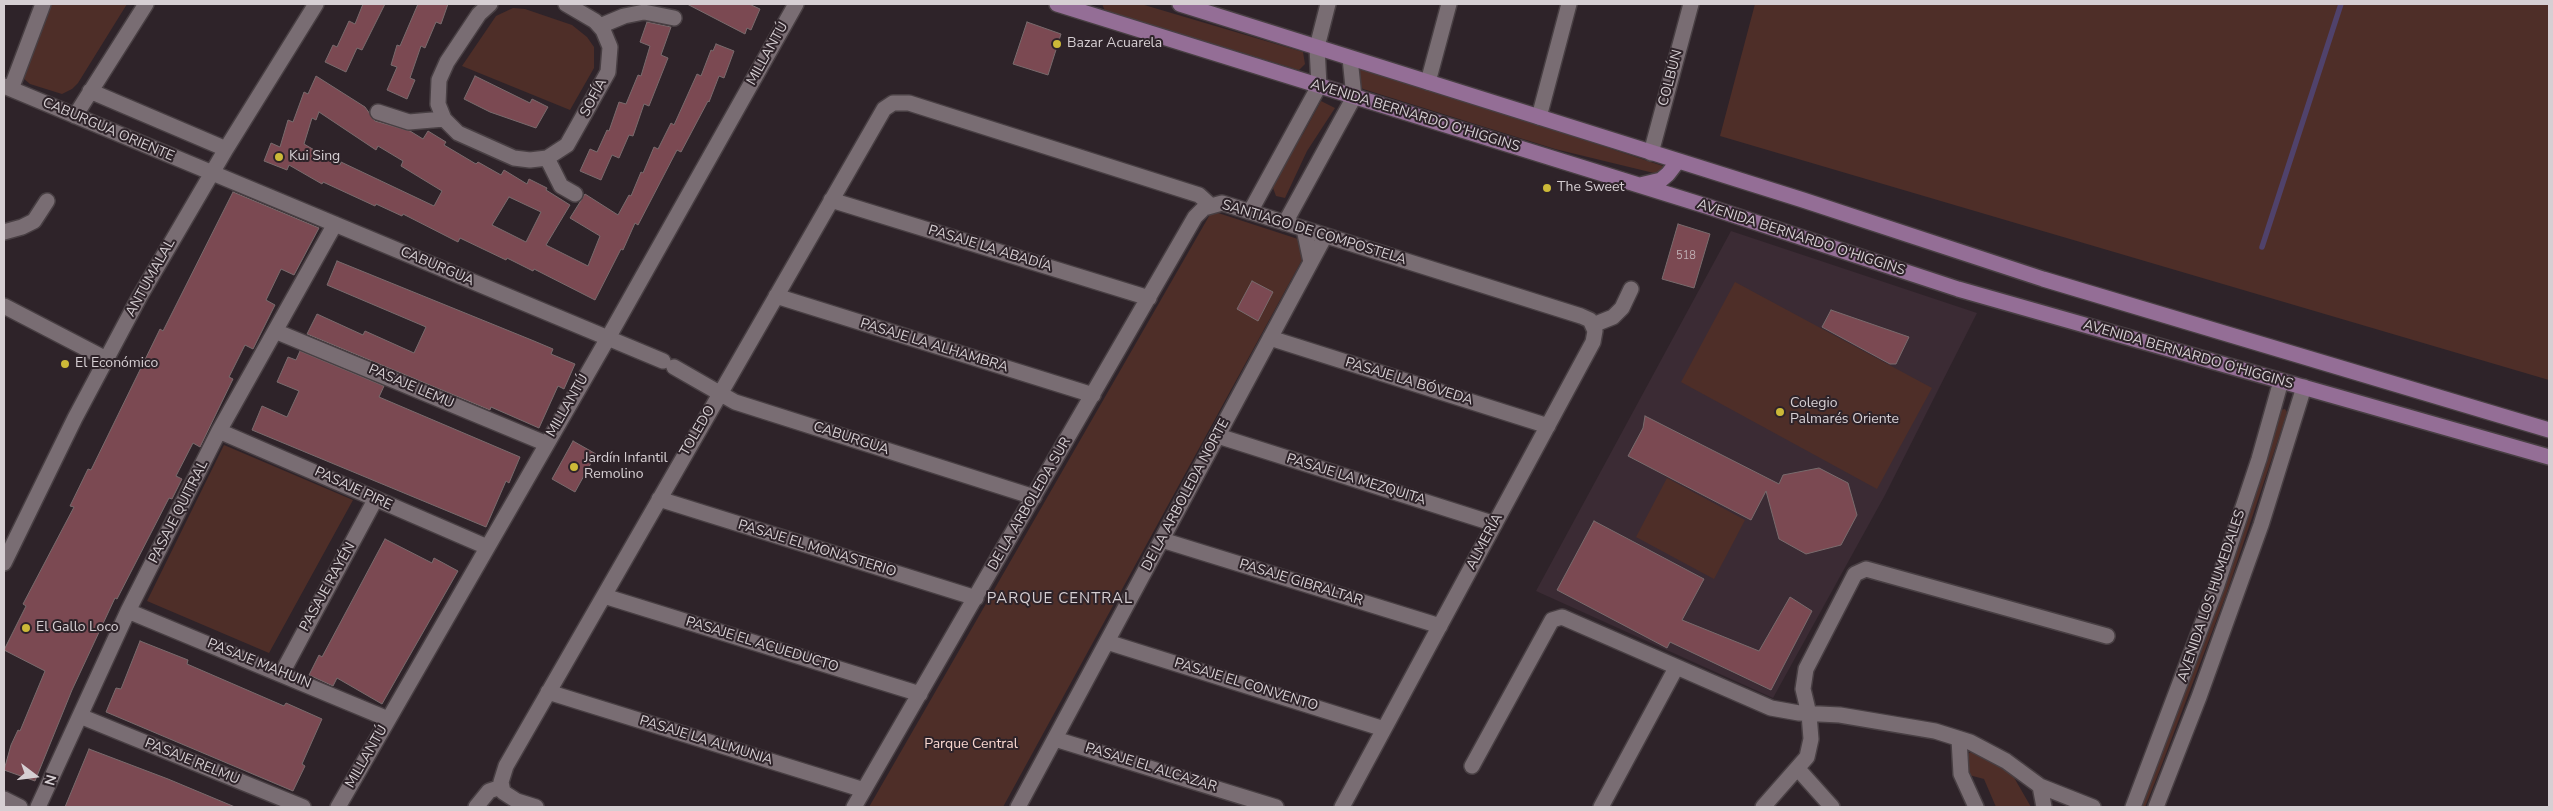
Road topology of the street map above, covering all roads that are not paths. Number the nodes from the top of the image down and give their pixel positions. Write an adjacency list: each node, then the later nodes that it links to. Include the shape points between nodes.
1 (43, 4): 21 (street)
2 (146, 4): 22 (street)
3 (316, 4): 29 (street, ANTUMALAL)
4 (490, 4): 28 (street, via 479,14 442,71 437,96)
5 (566, 4): 16 (street)
6 (796, 4): 52 (street, MILLANTÚ)
7 (1057, 4): 13 (main road, AVENIDA BERNARDO O'HIGGINS)
8 (1180, 4): 14 (main road)
9 (1328, 4): 17 (street)
10 (1448, 4): 19 (street)
11 (1569, 4): 27 (street)
12 (1691, 4): 30 (street, COLBÚN)
13 (1079, 7): 20 (main road, AVENIDA BERNARDO O'HIGGINS)
14 (1211, 8): 17 (main road)
15 (674, 18): 16 (street, via 644,12)
16 (600, 26): 31 (street, SOFÍA, via 610,47 608,72 574,135 558,152)
17 (1316, 47): 18 (main road); 20 (street)
18 (1350, 58): 19 (main road); 23 (street)
19 (1428, 82): 27 (main road)
20 (1319, 86): 23 (main road, AVENIDA BERNARDO O'HIGGINS); 39 (street)
21 (7, 88): 26 (street, CABURGUA ORIENTE)
22 (90, 92): 26 (street); 29 (street)
23 (1354, 96): 34 (main road, AVENIDA BERNARDO O'HIGGINS); 40 (street)
24 (893, 103): 36 (street, TOLEDO, via 881,113); 38 (street, SANTIAGO DE COMPOSTELA, via 909,103 1188,192)
25 (378, 112): 28 (street, via 409,122)
26 (75, 116): 33 (street, CABURGUA ORIENTE)
27 (1539, 117): 30 (main road)
28 (444, 119): 31 (street, via 458,133 514,158)
29 (226, 149): 33 (street, ANTUMALAL)
30 (1651, 153): 32 (main road)
31 (547, 158): 35 (street, via 561,186)
32 (1678, 161): 34 (main road, via 1661,180 1644,186); 60 (main road, via 2043,279)
33 (212, 172): 41 (street, CABURGUA); 54 (street, ANTUMALAL)
34 (1636, 185): 55 (main road, AVENIDA BERNARDO O'HIGGINS, via 1958,289)
35 (575, 194)
36 (831, 200): 47 (street, TOLEDO); 48 (street, PASAJE LA ABADÍA)
37 (47, 201): 43 (street, via 34,221)
38 (1210, 205): 39 (street, SANTIAGO DE COMPOSTELA, via 1222,203); 48 (street, DE LA ARBOLEDA SUR, via 1195,218)
39 (1250, 212): 40 (street, SANTIAGO DE COMPOSTELA)
40 (1285, 223): 42 (street, SANTIAGO DE COMPOSTELA)
41 (335, 224): 51 (street, PASAJE QUITRAL); 52 (street, CABURGUA)
42 (1304, 229): 44 (street, SANTIAGO DE COMPOSTELA); 45 (street)
43 (4, 232)
44 (1326, 236): 45 (street, DE LA ARBOLEDA NORTE); 50 (street, SANTIAGO DE COMPOSTELA, via 1581,316)
45 (1311, 262): 53 (street, DE LA ARBOLEDA NORTE)
46 (1631, 289): 50 (street, via 1622,308 1613,317)
47 (776, 296): 57 (street, TOLEDO); 58 (street, PASAJE LA ALHAMBRA)
48 (1149, 298): 58 (street, DE LA ARBOLEDA SUR)
49 (4, 306): 54 (street)
50 (1593, 325): 59 (street, ALMERÍA, via 1593,342)
51 (275, 331): 61 (street, PASAJE QUITRAL); 63 (street, PASAJE LEMU)
52 (608, 338): 57 (street, CABURGUA, via 668,364); 63 (street, MILLANTÚ)
53 (1270, 338): 59 (street, PASAJE LA BÓVEDA); 62 (street, DE LA ARBOLEDA NORTE)
54 (106, 359): 71 (street, ANTUMALAL)
55 (2281, 381): 56 (main road, AVENIDA BERNARDO O'HIGGINS); 110 (street, AVENIDA LOS HUMEDALES, via 2259,460 2217,585)
56 (2304, 387): 64 (main road, AVENIDA BERNARDO O'HIGGINS); 111 (street, AVENIDA LOS HUMEDALES, via 2261,525 2200,697)
57 (720, 394): 65 (street, CABURGUA, via 735,402); 66 (street, TOLEDO)
58 (1093, 395): 65 (street, DE LA ARBOLEDA SUR)
59 (1548, 426): 68 (street, ALMERÍA)
60 (2549, 430)
61 (219, 431): 67 (street, PASAJE PIRE); 74 (street, PASAJE QUITRAL)
62 (1218, 436): 68 (street, PASAJE LA MEZQUITA); 69 (street, DE LA ARBOLEDA NORTE)
63 (547, 444): 70 (street, MILLANTÚ)
64 (2549, 456)
65 (1034, 497): 73 (street, DE LA ARBOLEDA SUR)
66 (659, 499): 72 (street, TOLEDO); 73 (street, PASAJE EL MONASTERIO)
67 (376, 500): 70 (street, PASAJE PIRE); 79 (street, PASAJE RAYÉN)
68 (1495, 524): 75 (street, ALMERÍA)
69 (1162, 540): 75 (street, PASAJE GIBRALTAR); 77 (street, DE LA ARBOLEDA NORTE)
70 (487, 548): 84 (street, MILLANTÚ)
71 (4, 563)
72 (604, 596): 80 (street, TOLEDO); 81 (street, PASAJE EL ACUEDUCTO)
73 (976, 598): 81 (street, DE LA ARBOLEDA SUR)
74 (128, 612): 79 (street, PASAJE MAHUIN); 83 (street, PASAJE QUITRAL)
75 (1440, 626): 85 (street, ALMERÍA)
76 (2108, 636): 82 (street, via 1866,569 1855,574 1806,669 1802,689)
77 (1107, 642): 85 (street, PASAJE EL CONVENTO); 86 (street, DE LA ARBOLEDA NORTE)
78 (1676, 668): 82 (street, via 1771,708); 88 (street, via 1562,618 1552,620); 104 (street)
79 (282, 673): 84 (street, PASAJE MAHUIN)
80 (548, 692): 91 (street, TOLEDO, via 506,766); 92 (street, PASAJE LA ALMUNIA)
81 (920, 694): 92 (street, DE LA ARBOLEDA SUR)
82 (1809, 714): 87 (street, via 1848,716 1934,731); 89 (street, via 1810,744 1807,757)
83 (80, 716): 95 (street, PASAJE QUITRAL); 96 (street, PASAJE RELMU)
84 (388, 719): 97 (street, MILLANTÚ)
85 (1384, 729): 103 (street, ALMERÍA)
86 (1054, 738): 101 (street, DE LA ARBOLEDA NORTE); 102 (street, PASAJE EL ALCAZAR)
87 (1959, 739): 90 (street, via 2006,761); 107 (street, via 1961,774)
88 (1472, 766)
89 (1798, 769): 105 (street); 106 (street)
90 (2040, 786): 108 (street); 109 (street)
91 (502, 787): 98 (street, via 489,791); 99 (street, via 508,797)
92 (864, 790): 100 (street, DE LA ARBOLEDA SUR)
93 (4, 800): 94 (street)
94 (20, 807)
95 (38, 807)
96 (303, 807)
97 (338, 807)
98 (476, 807)
99 (536, 807)
100 (854, 807)
101 (1018, 807)
102 (1276, 807)
103 (1342, 807)
104 (1601, 807)
105 (1763, 807)
106 (1832, 807)
107 (1976, 807)
108 (2044, 807)
109 (2093, 807)
110 (2133, 807)
111 (2156, 807)

